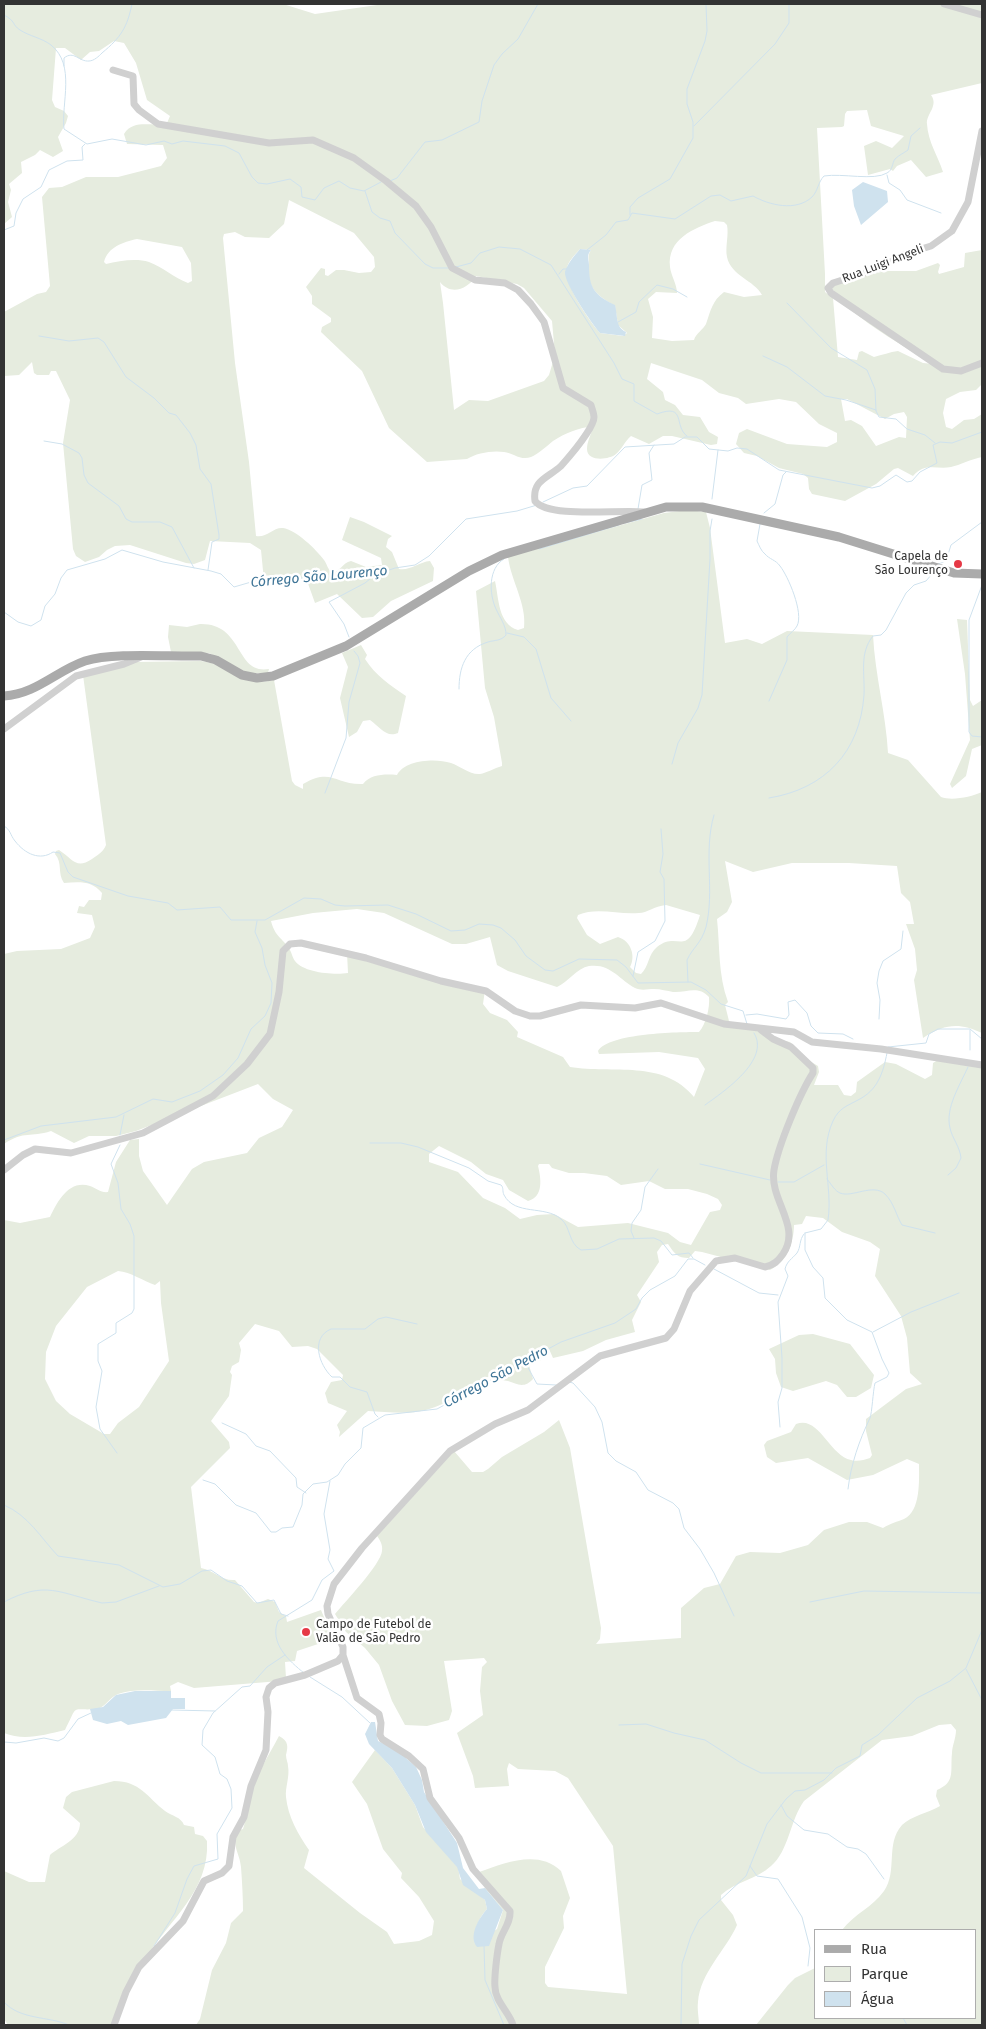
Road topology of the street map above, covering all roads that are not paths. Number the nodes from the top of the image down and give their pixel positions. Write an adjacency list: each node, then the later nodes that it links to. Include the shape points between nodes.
1 (944, 4): 2 (street)
2 (982, 15)
3 (113, 70): 6 (street, via 133,76 134,104 158,124 269,143 313,140 354,158 416,206 452,268 475,280 505,283 518,290 544,322 563,388 592,406 594,418 590,431 560,466 537,483 535,501 542,507 565,511)
4 (982, 130): 5 (street, Rua Luigi Angeli, via 972,191 952,231 931,246 828,286 831,292 872,323 943,369 961,371)
5 (982, 362)
6 (645, 512): 7 (main road, via 666,506 702,507 839,537 954,573); 8 (main road, via 484,563 346,646 273,676 257,678 242,675 202,656)
7 (982, 574)
8 (141, 657): 9 (main road, via 86,661 38,687); 10 (street, via 76,676)
9 (4, 696)
10 (4, 729)
11 (761, 1030): 12 (street, via 788,1031 817,1043 881,1049); 13 (street, via 724,1024 661,1003 635,1008 580,1005 530,1016 515,1011 486,992 320,946 290,944 282,956 279,992 270,1034 247,1064 213,1096 143,1133 71,1153 35,1149); 14 (street, via 791,1047 813,1068 774,1169 776,1193 790,1230 787,1248 777,1262 765,1267 735,1258 716,1261 690,1291 674,1329 666,1338 600,1356 533,1407 495,1424 450,1451 362,1548 334,1584 327,1606 328,1614 343,1647)
12 (982, 1065)
13 (4, 1170)
14 (343, 1655): 15 (street, via 338,1661 305,1676 275,1683 269,1688 266,1697 266,1750 234,1837 229,1866 204,1881 183,1921 139,1967); 16 (street, via 357,1698 379,1714 382,1739 423,1769 430,1798 458,1838 472,1870 510,1911 499,1945 495,1989)
15 (114, 2025)
16 (513, 2025)

